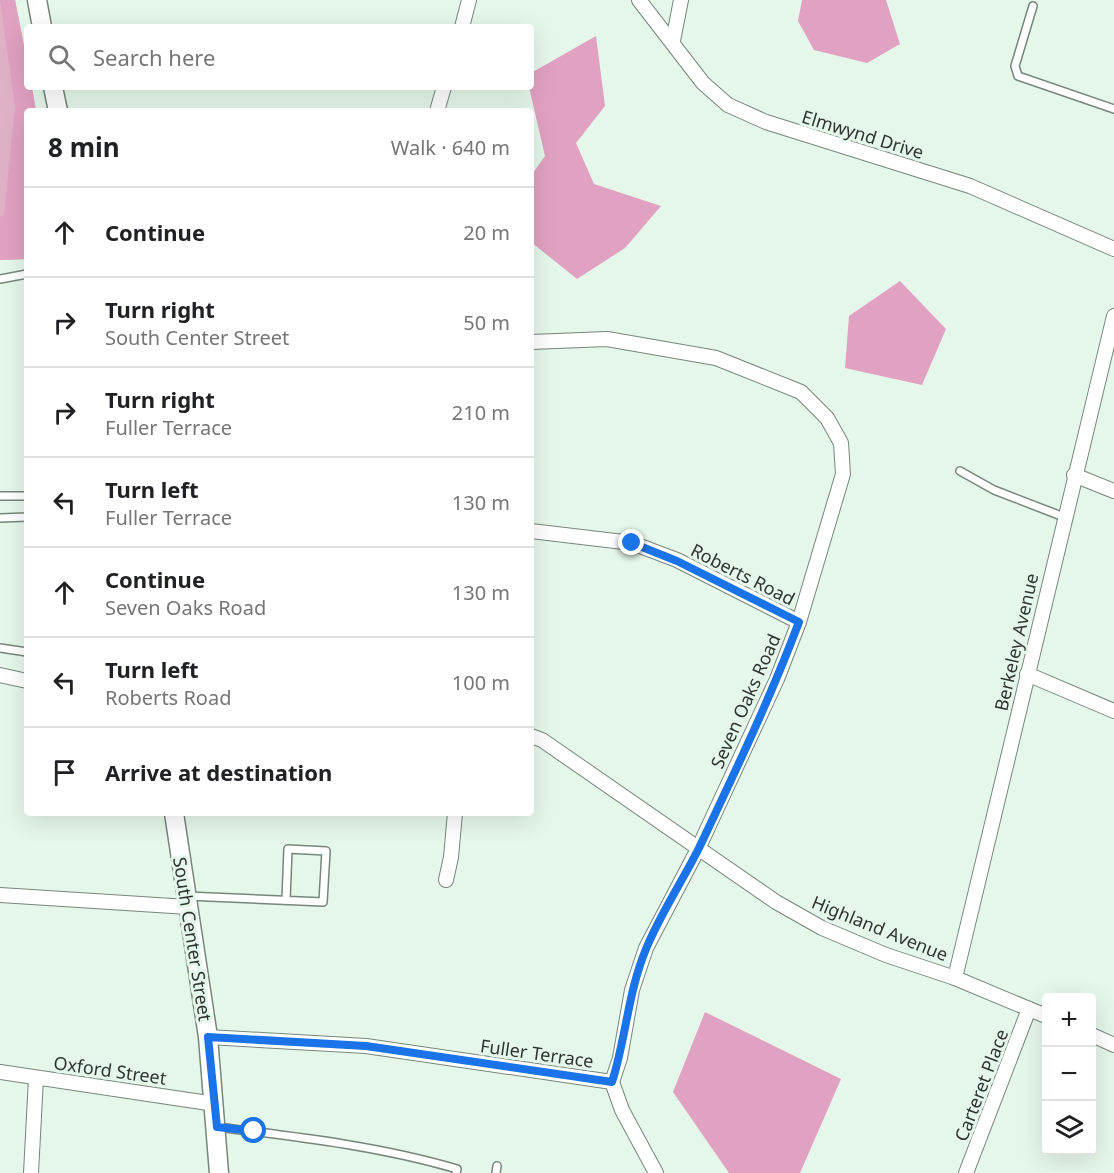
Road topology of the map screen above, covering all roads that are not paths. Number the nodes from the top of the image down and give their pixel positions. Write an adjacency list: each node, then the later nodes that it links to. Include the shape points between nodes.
1 (37, 0): 6 (main road)
2 (469, 0): 7 (street)
3 (639, 0): 8 (street, Elmwynd Drive)
4 (681, 0): 8 (street)
5 (1034, 6): 13 (lane, via 1015,66 1018,76)
6 (41, 24)
7 (463, 24)
8 (674, 41): 14 (street, Elmwynd Drive, via 704,83 728,105 747,114 970,186)
9 (54, 90): 11 (main road)
10 (443, 90): 12 (street)
11 (58, 108)
12 (438, 108)
13 (1114, 110)
14 (1114, 249)
15 (24, 275): 16 (lane)
16 (0, 279)
17 (1114, 315): 20 (street, Berkeley Avenue)
18 (534, 342): 28 (street, Seven Oaks Road, via 607,339 716,358 801,392 827,418 841,443 843,474)
19 (960, 471): 25 (lane, via 994,490)
20 (1074, 475): 21 (street); 25 (street, Berkeley Avenue)
21 (1114, 491)
22 (0, 496): 23 (lane)
23 (24, 496)
24 (24, 517): 26 (lane)
25 (1064, 517): 31 (street, Berkeley Avenue)
26 (0, 518)
27 (534, 531): 28 (street, Roberts Road, via 632,543)
28 (799, 622): 38 (street, Seven Oaks Road, via 777,679)
29 (0, 648): 30 (lane)
30 (24, 652)
31 (1027, 674): 34 (street); 43 (street, Berkeley Avenue)
32 (0, 675): 33 (street)
33 (24, 680)
34 (1114, 711)
35 (534, 737): 38 (street, Highland Avenue)
36 (174, 816): 42 (main road, South Center Street)
37 (454, 816): 39 (street)
38 (698, 849): 43 (street, Highland Avenue, via 776,902 822,927 886,955); 51 (street, Fuller Terrace, via 646,948 632,990)
39 (446, 880)
40 (0, 895): 42 (street)
41 (286, 900): 41 (lane, via 323,902 326,851 288,849); 42 (lane)
42 (187, 901): 46 (main road, South Center Street)
43 (955, 978): 44 (street, Highland Avenue)
44 (1029, 1009): 45 (street, Highland Avenue); 58 (street, Carteret Place)
45 (1042, 1014)
46 (208, 1037): 51 (street, Fuller Terrace, via 366,1046); 52 (main road, South Center Street)
47 (1096, 1037): 48 (street)
48 (1114, 1045)
49 (0, 1072): 50 (street, Oxford Street)
50 (36, 1078): 52 (street, Oxford Street); 54 (street)
51 (612, 1082): 57 (street, via 622,1110)
52 (215, 1104): 53 (main road, South Center Street)
53 (217, 1127): 55 (main road, South Center Street); 56 (lane, via 318,1139 415,1157 457,1169)
54 (31, 1173)
55 (219, 1173)
56 (456, 1173)
57 (656, 1173)
58 (966, 1173)

